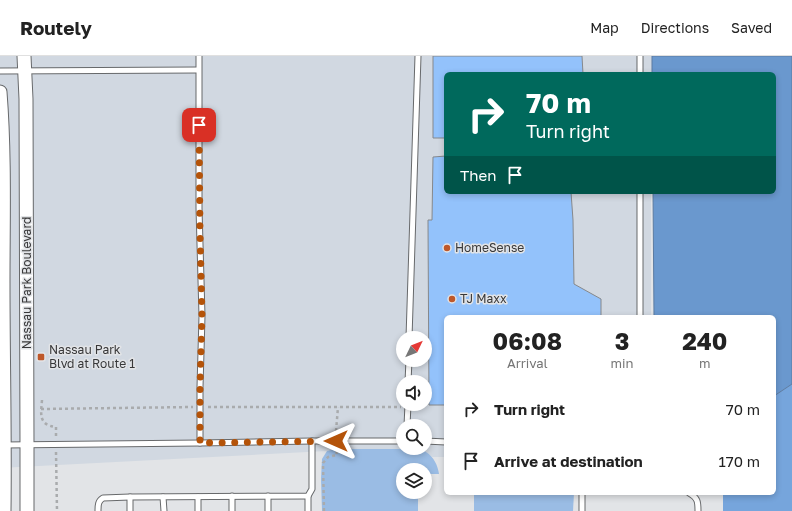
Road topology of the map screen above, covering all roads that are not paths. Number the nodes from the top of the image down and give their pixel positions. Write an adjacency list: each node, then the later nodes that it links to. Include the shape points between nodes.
1 (24, 56): 7 (street, Nassau Park Boulevard)
2 (199, 56): 5 (lane)
3 (418, 56): 12 (lane)
4 (640, 56): 8 (lane)
5 (198, 70): 7 (lane); 17 (lane, via 202,316)
6 (0, 71): 7 (lane)
7 (25, 71): 19 (street, Nassau Park Boulevard)
8 (640, 72)
9 (0, 92): 18 (street, Nassau Park Boulevard)
10 (640, 194): 11 (lane)
11 (640, 315)
12 (409, 331)
13 (312, 441): 14 (lane); 17 (lane); 24 (lane, via 312,489)
14 (396, 441)
15 (432, 441): 16 (lane)
16 (444, 442)
17 (200, 443): 19 (lane)
18 (2, 445): 19 (lane); 28 (street, Nassau Park Boulevard)
19 (27, 445): 29 (street, Nassau Park Boulevard)
20 (582, 495): 37 (lane)
21 (692, 495): 38 (lane, via 698,501)
22 (232, 496): 23 (lane); 27 (lane); 34 (lane)
23 (268, 496): 24 (lane); 35 (lane)
24 (308, 496): 36 (lane)
25 (130, 497): 26 (lane); 30 (lane, via 103,498 98,503); 31 (lane)
26 (164, 497): 27 (lane); 32 (lane)
27 (198, 497): 33 (lane)
28 (4, 511)
29 (27, 511)
30 (98, 511)
31 (130, 511)
32 (164, 511)
33 (198, 511)
34 (232, 511)
35 (268, 511)
36 (308, 511)
37 (582, 511)
38 (698, 511)

